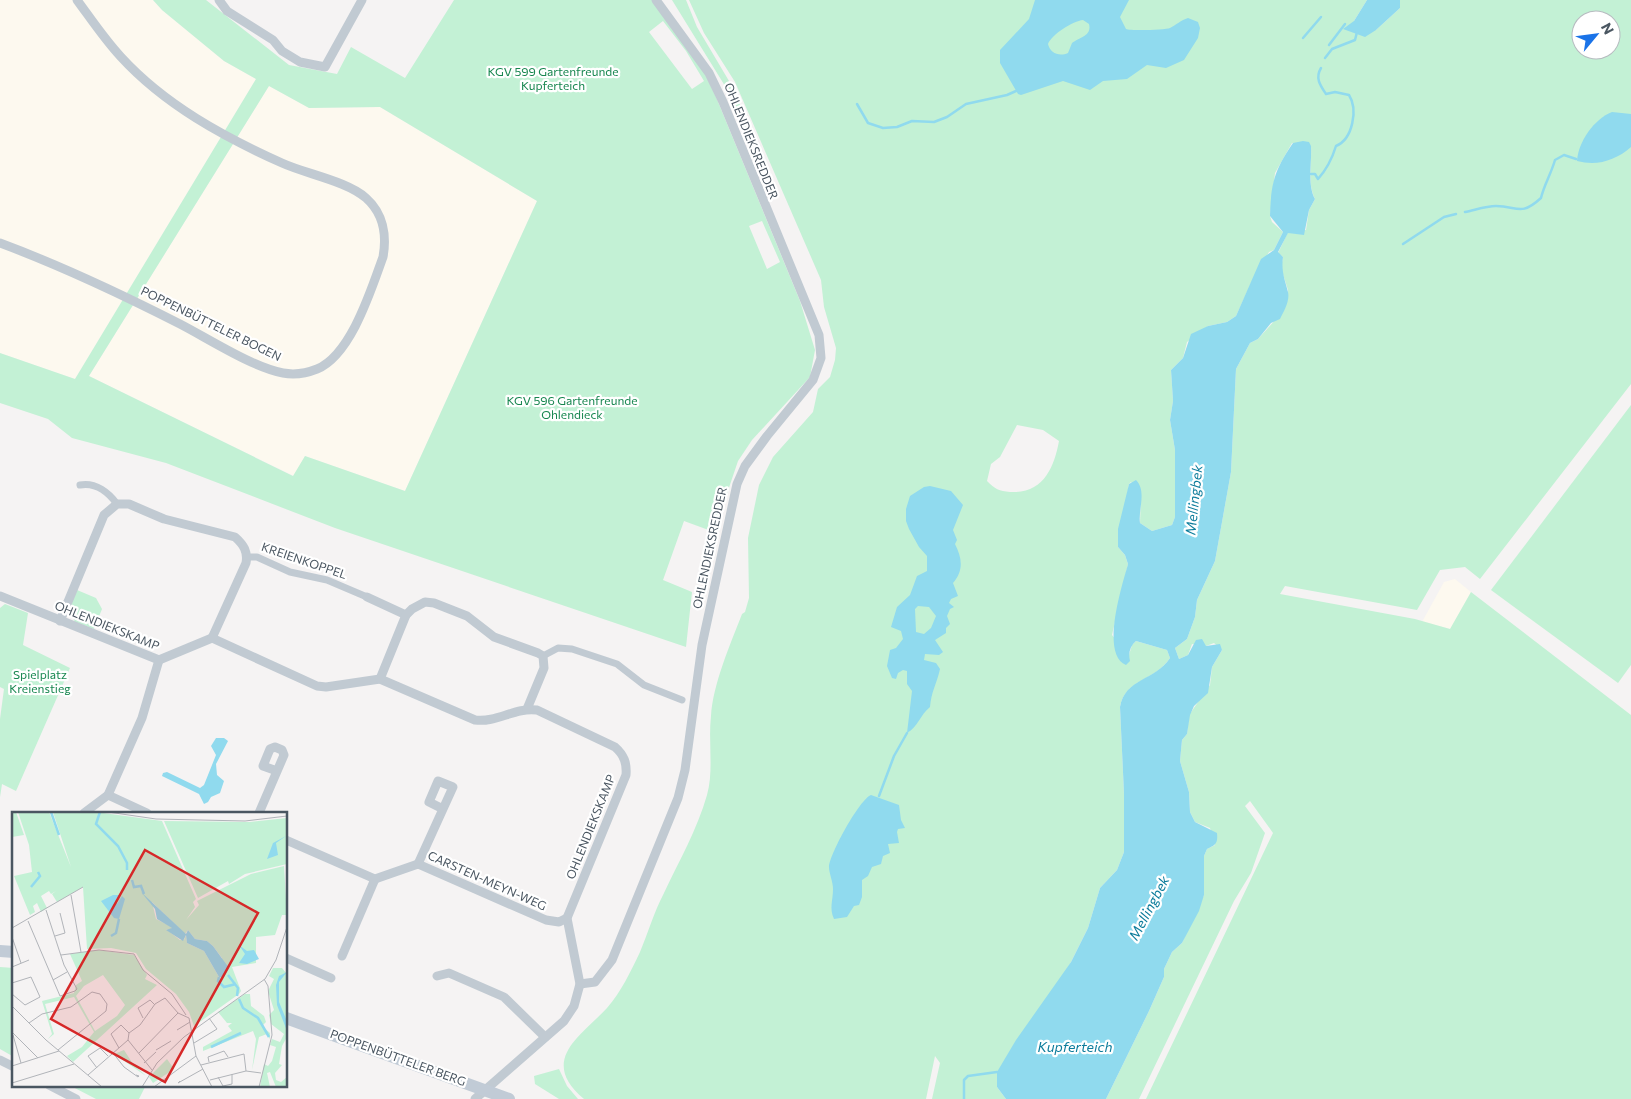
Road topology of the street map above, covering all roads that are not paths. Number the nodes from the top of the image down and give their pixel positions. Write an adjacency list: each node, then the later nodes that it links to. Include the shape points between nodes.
1 (77, 0): 5 (street, POPPENBÜTTELER BOGEN, via 121,57 167,98 230,138 364,196 383,225 383,257 361,312 336,355 317,369 290,374 266,367 105,286)
2 (218, 0): 3 (street, via 227,11 273,40 282,51 300,62 324,67)
3 (362, 0)
4 (656, 0): 33 (street, OHLENDIEKSREDDER, via 704,65 720,96 819,335 821,358 813,380 766,436 737,484 702,646 685,770 678,798 612,960 595,982)
5 (0, 243)
6 (80, 484): 7 (street, KREIENKOPPEL, via 86,483 107,492)
7 (118, 504): 8 (street, KREIENKOPPEL, via 129,504 164,520 235,537); 12 (street, via 104,515)
8 (247, 557): 10 (street, KREIENKOPPEL, via 257,557 290,572 327,580); 13 (street, KREIENKOPPEL)
9 (0, 596): 12 (street, OHLENDIEKSKAMP)
10 (367, 598): 11 (street, KREIENKOPPEL)
11 (406, 615): 14 (street, via 418,604 434,603 467,616 494,637); 16 (street)
12 (60, 620): 15 (street, OHLENDIEKSKAMP)
13 (212, 638): 15 (street, OHLENDIEKSKAMP); 16 (street, via 317,686 326,688)
14 (543, 656): 17 (street, via 558,648 572,649 617,664 644,685); 18 (street, via 544,668)
15 (159, 660): 20 (street, via 142,718)
16 (380, 679): 18 (street, via 475,720 486,722)
17 (682, 700)
18 (527, 709): 28 (street, OHLENDIEKSKAMP, via 537,710 615,747 627,766)
19 (277, 771): 24 (street)
20 (108, 795): 22 (street); 23 (street)
21 (443, 809): 26 (street)
22 (85, 812)
23 (145, 812)
24 (259, 812)
25 (288, 841): 27 (street)
26 (418, 864): 27 (street, CARSTEN-MEYN-WEG); 28 (street, CARSTEN-MEYN-WEG, via 546,920 559,922)
27 (375, 880): 29 (street)
28 (567, 918): 33 (street)
29 (342, 956)
30 (288, 959): 32 (street)
31 (437, 976): 35 (street, via 449,974 504,997)
32 (331, 978)
33 (580, 984): 35 (street, via 569,1015)
34 (288, 1019): 39 (main road, POPPENBÜTTELER BERG)
35 (545, 1037): 39 (street)
36 (0, 1060): 37 (street)
37 (12, 1066)
38 (51, 1086): 40 (street)
39 (486, 1090): 41 (street); 42 (main road, POPPENBÜTTELER BERG)
40 (76, 1099)
41 (475, 1099)
42 (509, 1099)

